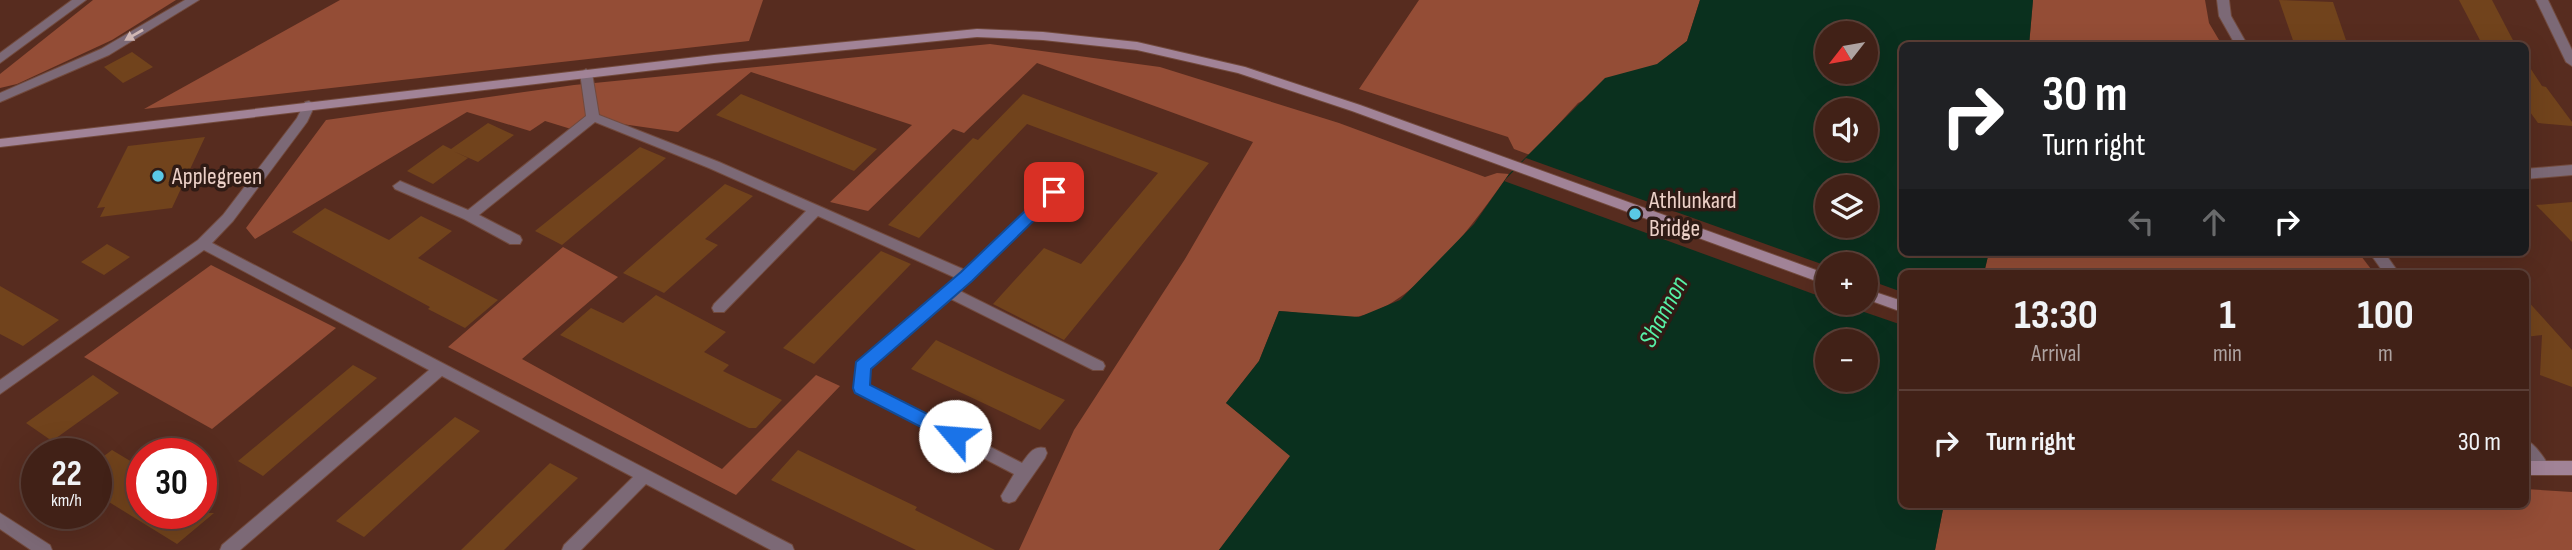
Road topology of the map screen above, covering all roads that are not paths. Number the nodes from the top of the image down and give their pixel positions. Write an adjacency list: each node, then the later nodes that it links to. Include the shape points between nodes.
1 (80, 0): 6 (street)
2 (193, 0): 9 (street, one-way to 9, via 105,52)
3 (2222, 0): 5 (street)
4 (2542, 0): 7 (street)
5 (2240, 42)
6 (0, 59)
7 (2572, 62)
8 (586, 73): 10 (main road); 11 (street); 23 (main road, via 977,33 1137,46 1241,70 1356,108)
9 (0, 98)
10 (309, 105): 12 (main road); 20 (street, via 228,218)
11 (593, 117): 17 (street); 18 (street)
12 (0, 143)
13 (2572, 170): 14 (street)
14 (2529, 174)
15 (400, 186): 18 (street)
16 (1054, 192): 24 (street)
17 (815, 211): 24 (street); 28 (street)
18 (468, 216): 19 (street)
19 (515, 240)
20 (203, 244): 30 (street); 31 (street)
21 (2379, 256): 22 (street)
22 (2390, 270)
23 (1815, 276)
24 (967, 277): 25 (street)
25 (950, 292): 29 (street); 35 (street, via 862,367 861,388)
26 (1878, 298): 27 (main road)
27 (1899, 306)
28 (719, 308)
29 (1098, 366)
30 (440, 369): 36 (street); 40 (street)
31 (0, 388)
32 (1039, 453): 35 (street)
33 (2534, 468): 34 (main road)
34 (2572, 468)
35 (1024, 472): 37 (street)
36 (644, 476): 41 (street); 42 (street)
37 (1009, 496)
38 (0, 520): 39 (street)
39 (44, 550)
40 (228, 550)
41 (570, 550)
42 (786, 550)

